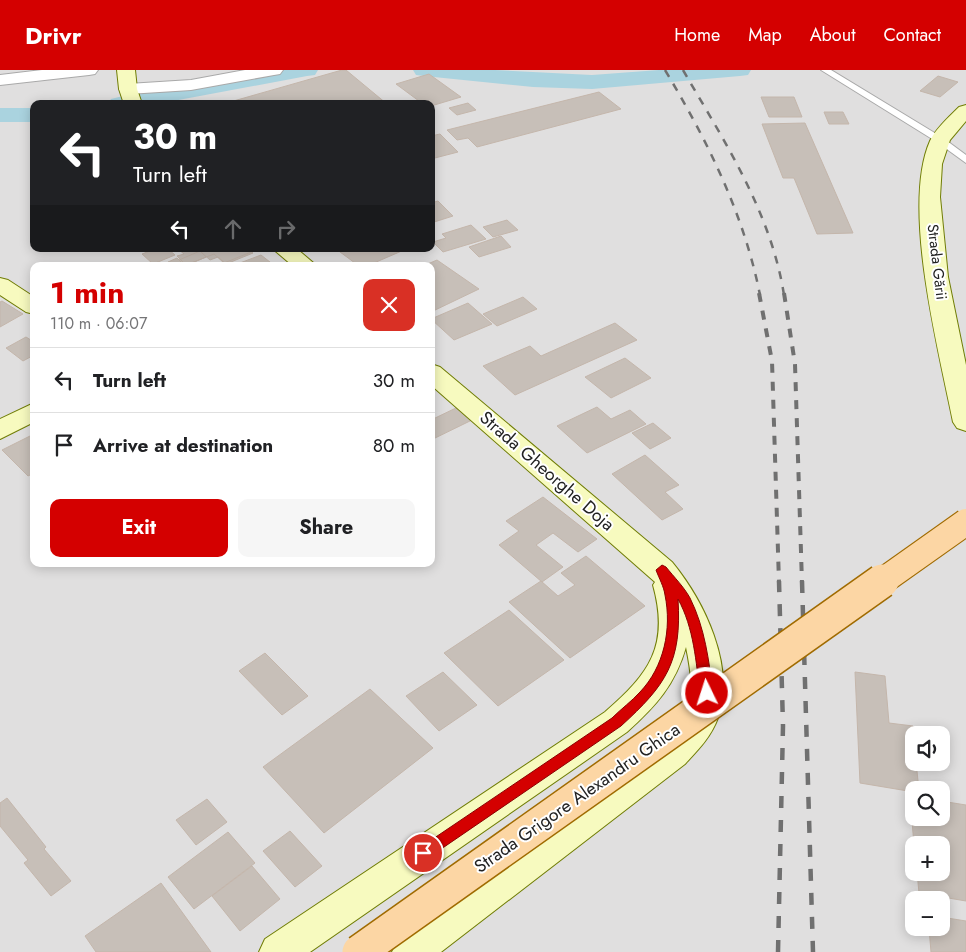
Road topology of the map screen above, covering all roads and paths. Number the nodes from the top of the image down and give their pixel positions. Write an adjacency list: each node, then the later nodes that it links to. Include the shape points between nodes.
1 (90, 70): 5 (street)
2 (126, 70): 6 (main road)
3 (274, 70): 6 (street)
4 (825, 70): 8 (lane)
5 (0, 80)
6 (130, 96)
7 (966, 111): 8 (main road, Strada Gării)
8 (940, 140): 9 (lane); 16 (main road, Strada Gării, via 933,164 930,203 936,274)
9 (966, 160)
10 (288, 252): 11 (main road)
11 (301, 262)
12 (0, 285): 13 (main road)
13 (30, 304)
14 (435, 375): 19 (main road, Strada Gheorghe Doja)
15 (30, 413): 17 (main road)
16 (966, 422)
17 (0, 430)
18 (966, 522): 21 (main road, Strada Grigore Alexandru Ghica, bridge)
19 (662, 570): 20 (main road, via 672,595 674,626 662,673 645,696 616,722); 22 (main road, Strada Gheorghe Doja, via 684,599 694,620 703,658 707,693 702,717 692,736 673,754)
20 (278, 952)
21 (359, 952)
22 (411, 952)

